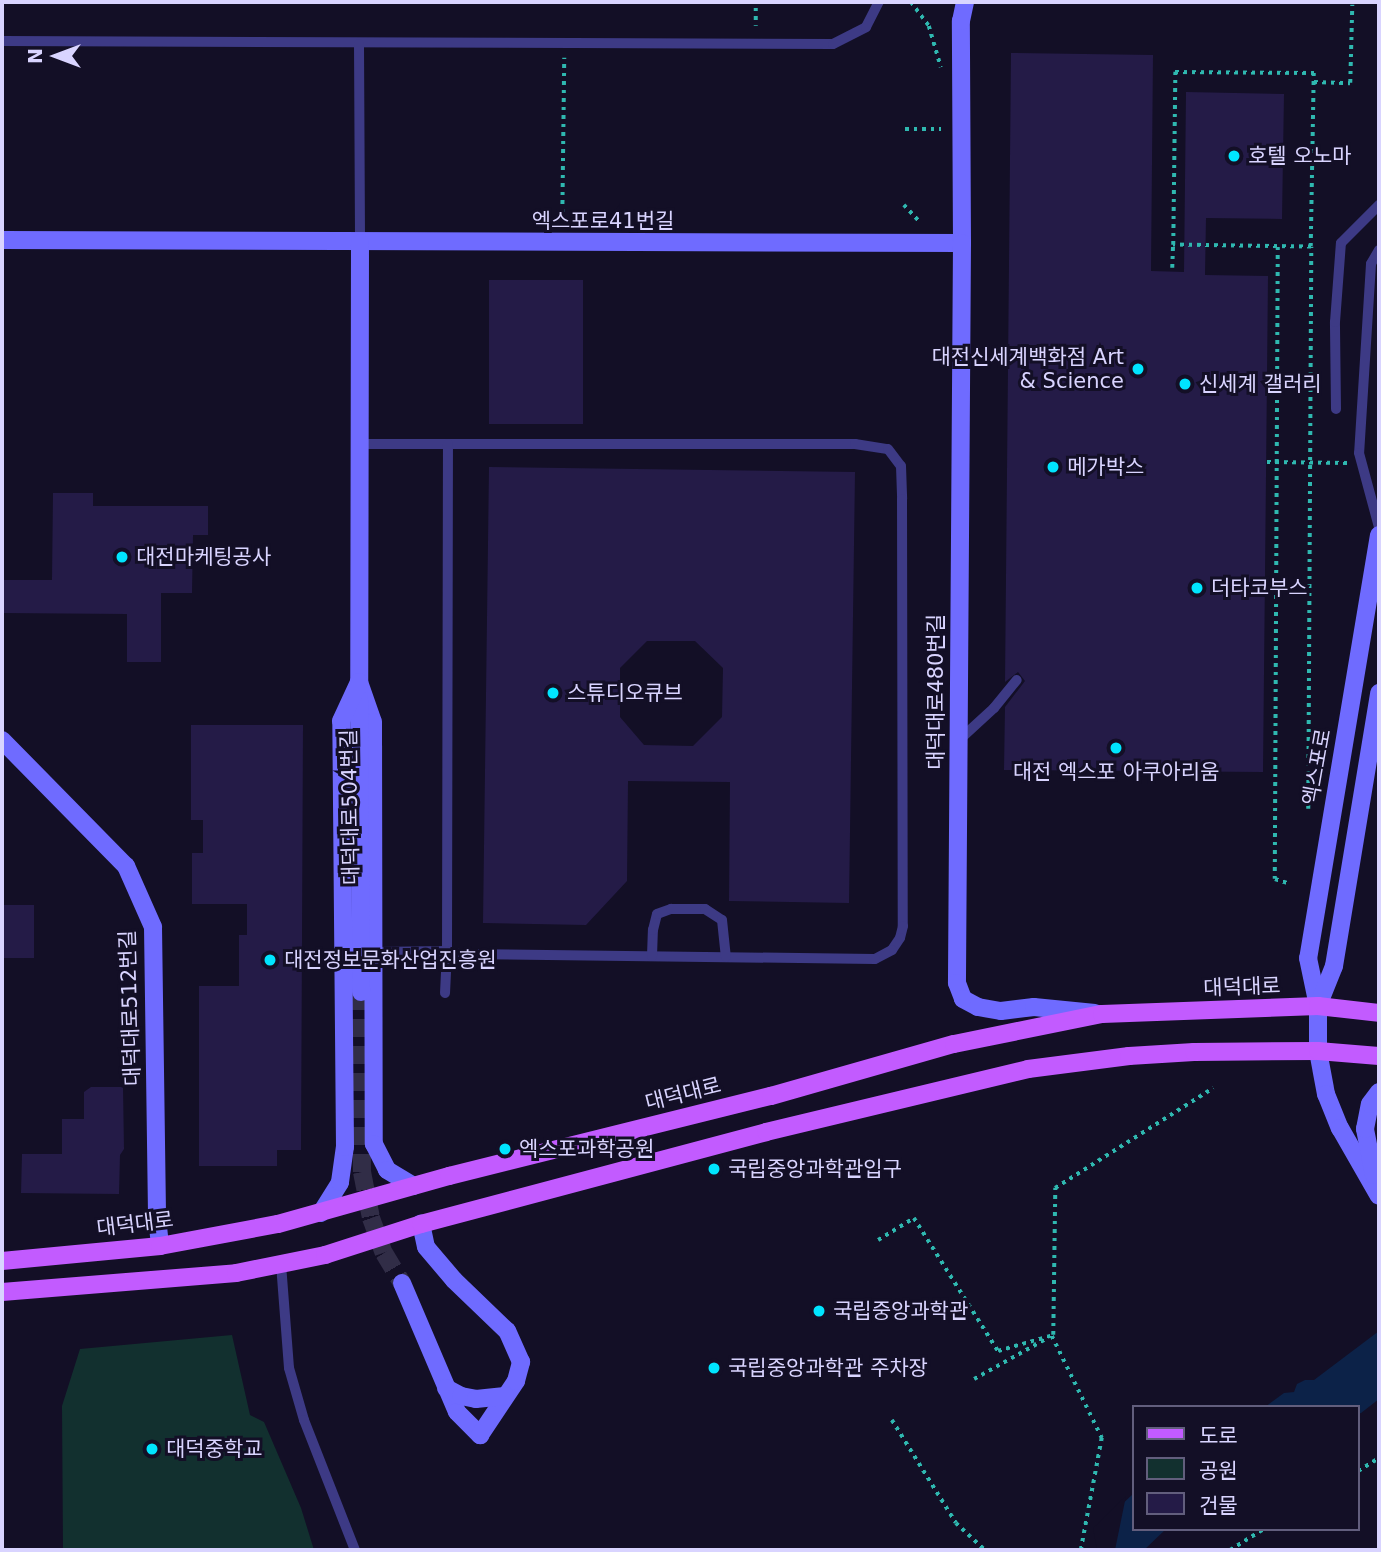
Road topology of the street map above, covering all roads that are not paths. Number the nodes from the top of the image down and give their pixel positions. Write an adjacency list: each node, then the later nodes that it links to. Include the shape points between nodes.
1 (878, 2): 4 (lane, via 866,27 833,44)
2 (965, 2): 8 (street, via 961,32)
3 (2, 41): 4 (lane)
4 (359, 44): 7 (lane)
5 (1379, 205): 10 (lane, via 1341,243 1335,323)
6 (2, 240): 7 (street, 엑스포로41번길)
7 (360, 243): 8 (street, 엑스포로41번길); 11 (street, 대덕대로504번길)
8 (962, 243): 19 (street, 대덕대로480번길)
9 (1379, 250): 13 (lane, via 1371,264 1359,453)
10 (1336, 408)
11 (361, 444): 12 (lane); 16 (street, 대덕대로504번길)
12 (448, 444): 20 (lane); 23 (lane, via 855,444 888,449 898,458 902,499 900,938 892,950 875,959)
13 (1379, 527)
14 (1379, 536): 26 (street, 엑스포로, via 1308,958)
15 (1017, 680): 19 (lane)
16 (359, 682): 21 (street, 대덕대로504번길, via 373,722); 25 (street); 27 (street, via 341,721)
17 (1379, 693): 26 (street, 엑스포로, via 1334,966)
18 (2, 740): 38 (street, 대덕대로512번길, via 126,866 153,927)
19 (958, 741): 29 (street, 대덕대로480번길, via 957,983 963,999 1001,1012 1034,1007)
20 (447, 951): 21 (lane); 22 (lane); 24 (lane)
21 (374, 952): 25 (street, 대덕대로504번길)
22 (652, 957): 23 (lane); 23 (lane, via 657,914 671,909 705,909 722,920)
23 (726, 957)
24 (445, 993)
25 (368, 997): 27 (street, via 367,1019 352,1023); 33 (street, 대덕대로504번길, via 374,1144 387,1170)
26 (1318, 1006): 28 (main road, 대덕대로); 29 (main road, 대덕대로); 30 (street, 엑스포로)
27 (342, 1010): 36 (street, via 345,1147 340,1182)
28 (1374, 1013)
29 (1101, 1014): 33 (main road, 대덕대로, via 954,1044 771,1096)
30 (1318, 1051): 31 (main road); 35 (street, 엑스포로, via 1326,1094 1340,1128); 37 (main road, via 1142,1055 1028,1069 766,1132)
31 (1372, 1055)
32 (1375, 1098): 34 (street, via 1364,1129)
33 (414, 1186): 36 (main road, 대덕대로)
34 (1379, 1188)
35 (1379, 1196)
36 (321, 1213): 38 (main road, 대덕대로)
37 (421, 1224): 40 (main road); 44 (street, via 426,1247 508,1331 516,1346 521,1362 516,1381)
38 (160, 1246): 39 (main road, 대덕대로)
39 (2, 1261)
40 (281, 1264): 42 (main road, via 236,1273); 45 (lane, via 289,1368 304,1420)
41 (402, 1283): 43 (street)
42 (2, 1292)
43 (446, 1388): 44 (street, via 476,1399); 44 (street, via 457,1412 480,1435)
44 (505, 1396)
45 (355, 1550)

